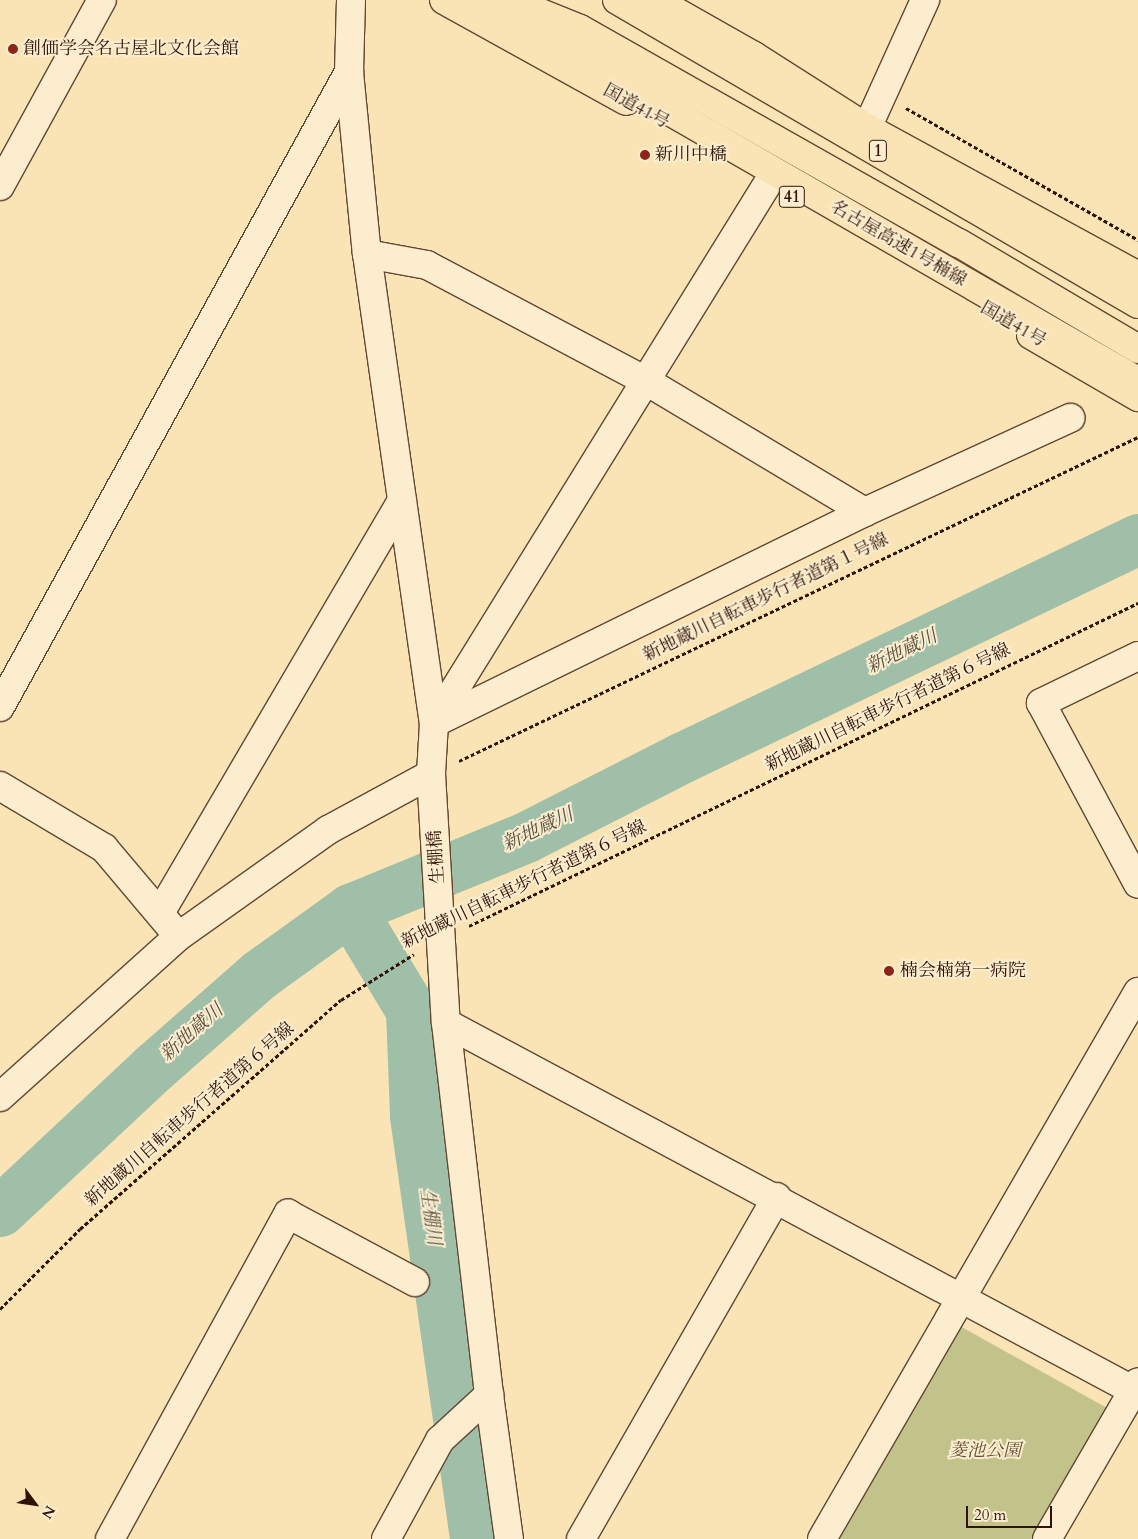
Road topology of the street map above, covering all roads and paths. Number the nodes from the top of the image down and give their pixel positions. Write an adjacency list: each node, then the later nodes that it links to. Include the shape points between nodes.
1 (102, 0): 15 (street)
2 (351, 0): 11 (street, 生棚橋)
3 (444, 0): 14 (highway, 国道41号 / 41)
4 (477, 0): 22 (highway, 名古屋高速1号楠線)
5 (492, 0): 20 (highway, via 523,6 580,28 959,243)
6 (617, 0): 19 (highway, 1)
7 (634, 0): 10 (highway, via 734,54)
8 (655, 0): 10 (highway)
9 (925, 0): 12 (street)
10 (754, 56): 13 (highway)
11 (349, 72): 17 (street, 生棚橋); 30 (street)
12 (882, 94): 13 (street); 16 (path)
13 (867, 128): 18 (highway)
14 (768, 182): 21 (street); 23 (highway, 国道41号 / 41)
15 (0, 186)
16 (1138, 240)
17 (367, 254): 21 (street, via 427,265); 26 (street, 生棚橋)
18 (1138, 276)
19 (1138, 304)
20 (1138, 349)
21 (646, 381): 27 (street); 31 (street)
22 (1138, 381)
23 (1138, 397)
24 (1070, 418): 27 (street)
25 (1138, 437): 32 (path, 新地蔵川自転車歩行者道第１号線)
26 (402, 500): 31 (street, 生棚橋); 35 (street)
27 (865, 512): 31 (street)
28 (1138, 603): 37 (path, 新地蔵川自転車歩行者道第６号線)
29 (1138, 656): 34 (street, via 1041,703)
30 (0, 707)
31 (434, 723): 32 (street, 生棚橋)
32 (431, 774): 36 (street, via 328,830); 37 (street, 生棚橋)
33 (0, 786): 35 (street, via 104,848)
34 (1138, 884)
35 (160, 913): 36 (street)
36 (179, 936): 40 (street)
37 (442, 939): 39 (street, 生棚橋); 44 (path, 新地蔵川自転車歩行者道第６号線, via 342,1000 80,1229)
38 (1138, 992): 43 (street)
39 (446, 1023): 41 (street); 46 (street, 生棚橋)
40 (0, 1097)
41 (777, 1197): 43 (street); 50 (street)
42 (415, 1282): 47 (street, via 288,1214)
43 (961, 1296): 45 (street); 51 (street)
44 (0, 1308)
45 (1136, 1388): 52 (street)
46 (482, 1401): 48 (street, via 440,1440); 49 (street, 生棚橋)
47 (110, 1539)
48 (386, 1539)
49 (509, 1539)
50 (581, 1539)
51 (822, 1539)
52 (1047, 1539)

